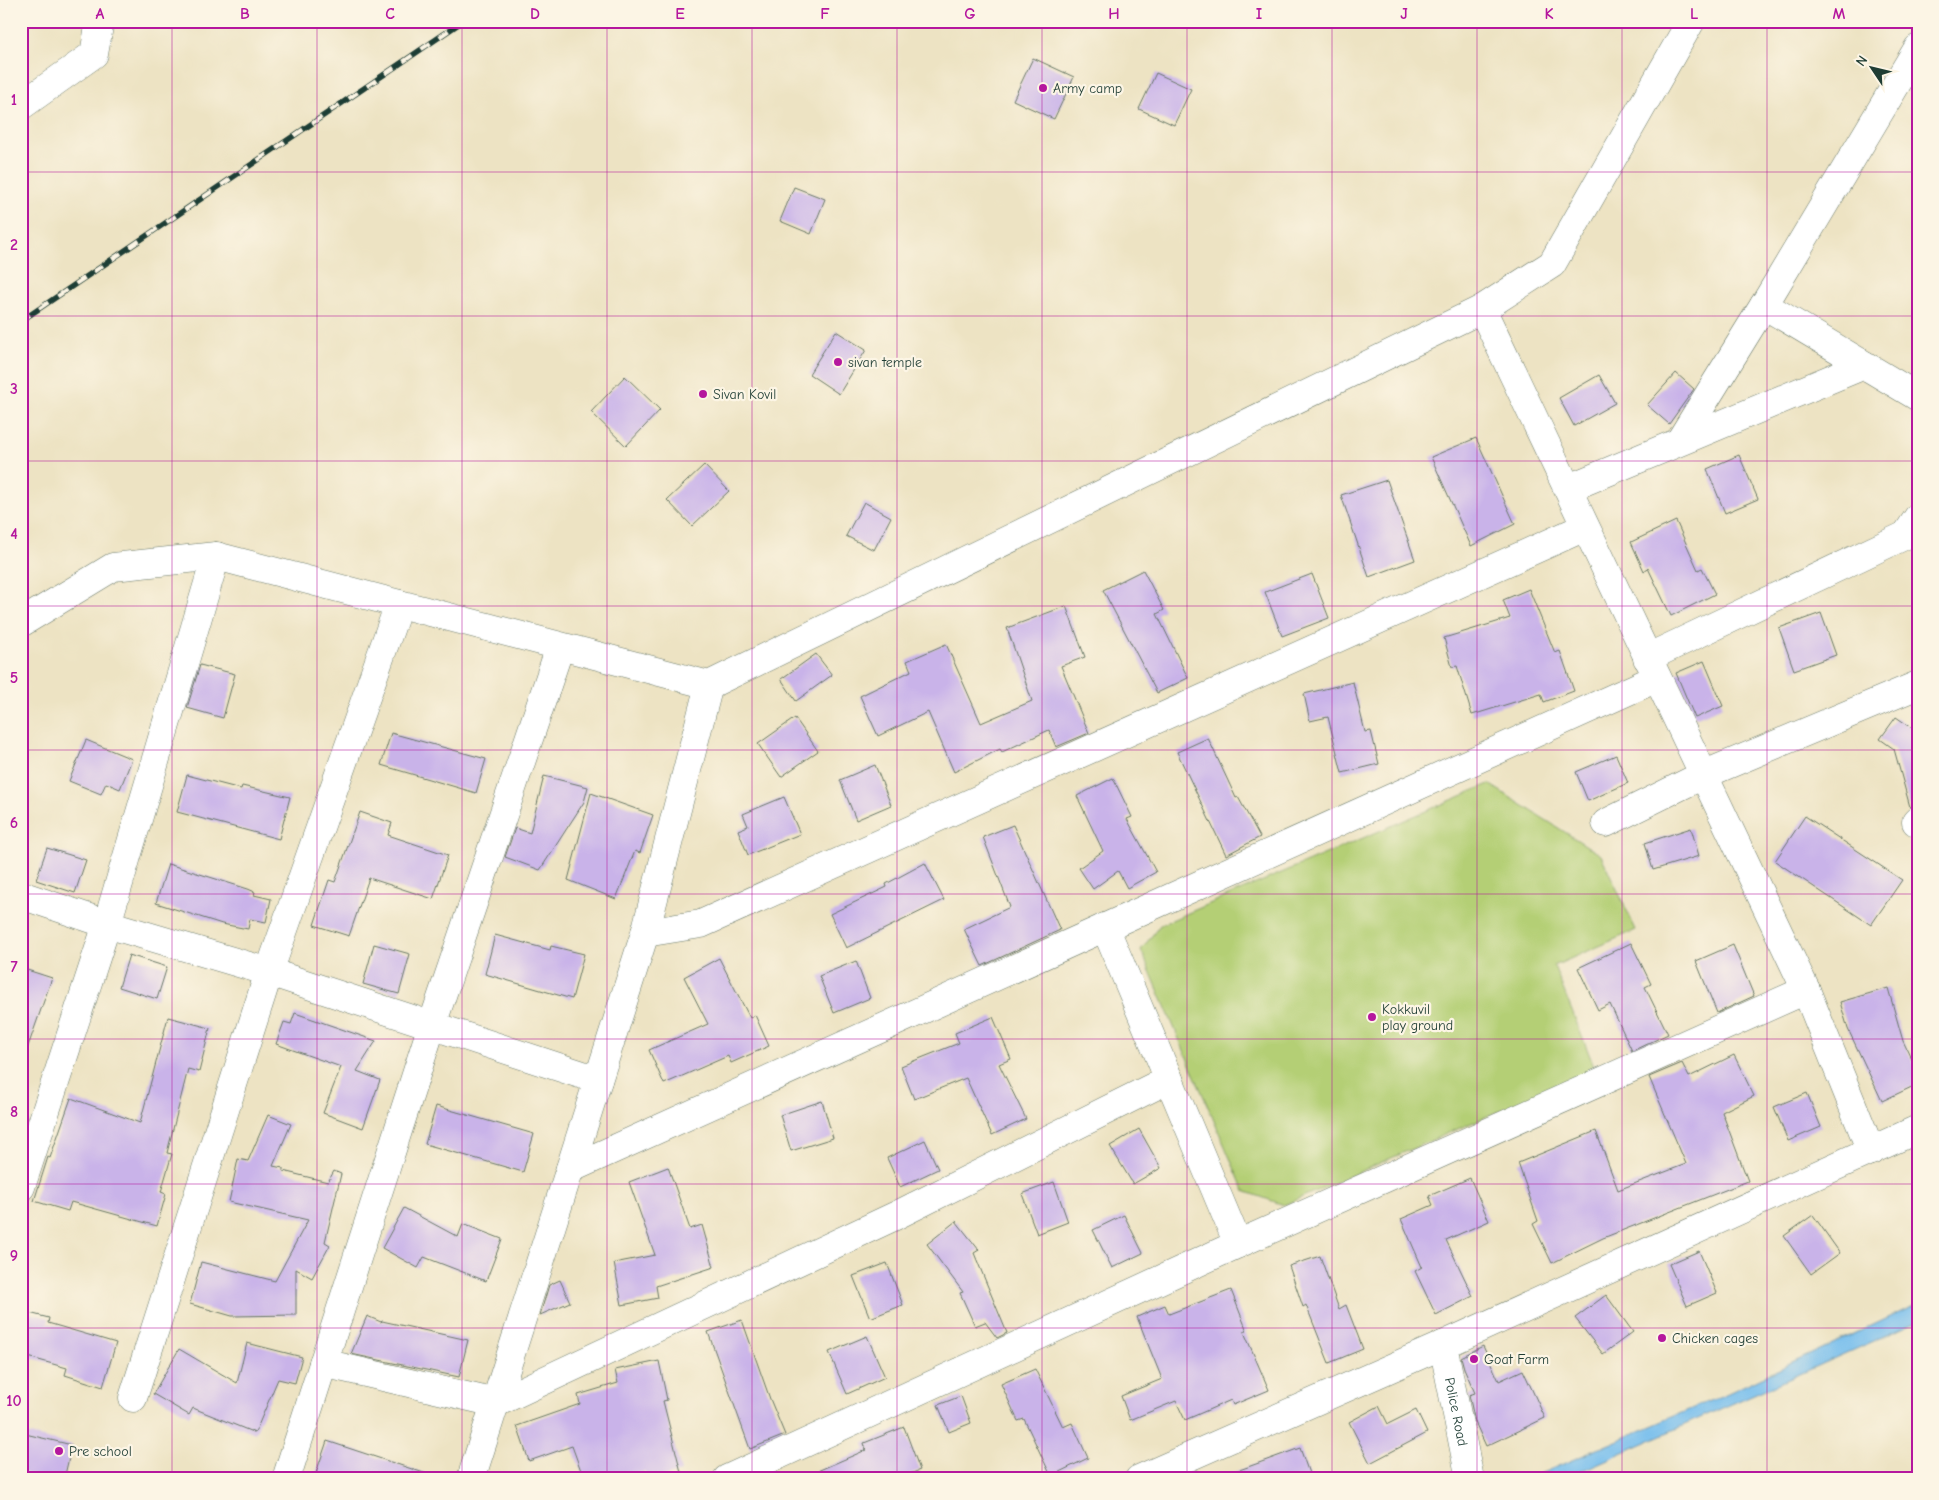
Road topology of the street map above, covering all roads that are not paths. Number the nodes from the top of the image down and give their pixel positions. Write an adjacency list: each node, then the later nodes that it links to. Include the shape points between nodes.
1 (100, 21): 4 (street, via 94,54)
2 (1691, 21): 6 (street, via 1552,264)
3 (1918, 48): 5 (street)
4 (21, 106)
5 (1764, 306): 7 (street); 9 (street)
6 (1482, 309): 10 (street); 18 (street)
7 (1864, 365): 8 (street); 9 (street)
8 (1918, 397)
9 (1681, 439): 10 (street)
10 (1569, 488): 11 (street)
11 (1585, 527): 17 (street); 25 (street, via 702,924)
12 (1914, 528): 17 (street)
13 (216, 556): 14 (street); 15 (street, via 113,567); 23 (street)
14 (399, 604): 16 (street); 26 (street)
15 (21, 623)
16 (560, 647): 18 (street); 28 (street)
17 (1652, 668): 20 (street); 24 (street)
18 (709, 685): 25 (street)
19 (1918, 685): 20 (street)
20 (1703, 775): 21 (street); 27 (street)
21 (1606, 823)
22 (21, 895): 23 (street)
23 (107, 924): 26 (street); 34 (street)
24 (1106, 927): 29 (street); 33 (street)
25 (645, 933): 30 (street)
26 (269, 972): 28 (street); 38 (street)
27 (1806, 990): 32 (street); 35 (street)
28 (432, 1025): 30 (street); 37 (street)
29 (1169, 1079): 35 (street); 39 (street, via 894,1216)
30 (598, 1080): 33 (street)
31 (1918, 1129): 32 (street)
32 (1872, 1150): 36 (street)
33 (570, 1169): 39 (street)
34 (21, 1187)
35 (1238, 1244): 42 (street)
36 (1443, 1344): 43 (street); 44 (street, Police Road)
37 (323, 1363): 39 (street); 40 (street)
38 (133, 1398)
39 (496, 1403): 41 (street)
40 (286, 1479)
41 (471, 1479)
42 (727, 1479)
43 (1139, 1479)
44 (1470, 1479)

